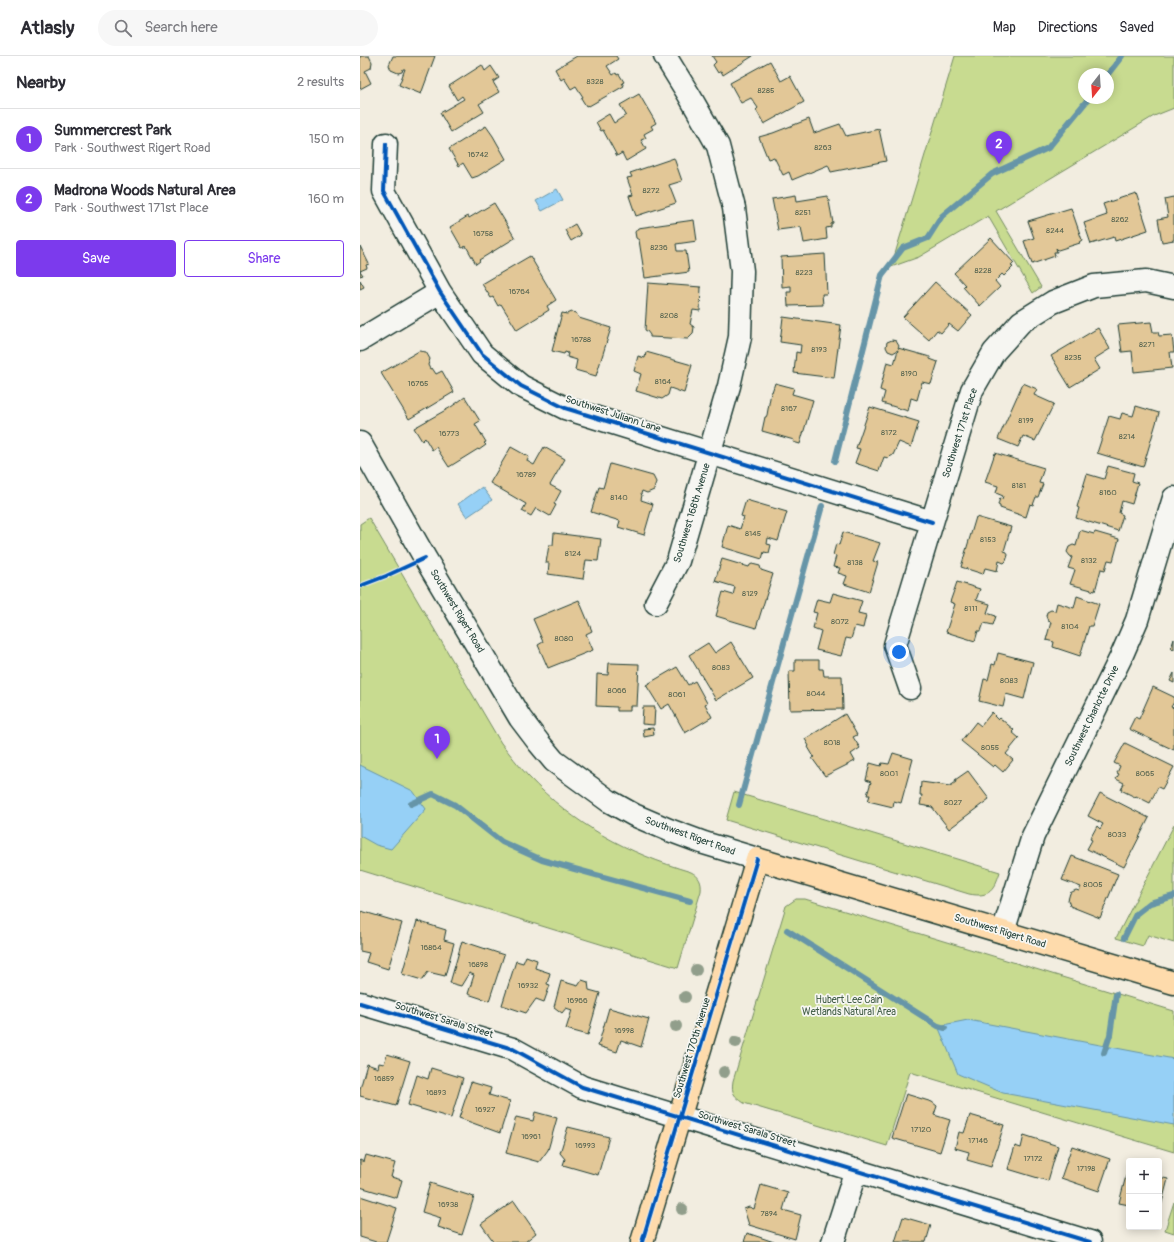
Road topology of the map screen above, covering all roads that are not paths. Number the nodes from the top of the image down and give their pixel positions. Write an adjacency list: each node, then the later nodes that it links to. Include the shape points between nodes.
1 (665, 56): 7 (street, Southwest 168th Avenue, via 718,146 734,208 742,271 740,337)
2 (386, 144): 4 (street, Southwest Juliann Lane, via 384,190)
3 (1174, 287): 9 (street, Southwest 171st Place, via 1146,281 1094,286 1053,302 1022,322 994,352 972,390)
4 (440, 292): 5 (street); 7 (street, Southwest Juliann Lane, via 482,354 521,386 566,408)
5 (360, 340)
6 (360, 443): 12 (street, Southwest Rigert Road, via 520,718 554,761 609,801 634,815 704,843)
7 (710, 453): 9 (street, Southwest Juliann Lane); 10 (street, Southwest 168th Avenue, via 678,561)
8 (1174, 498): 13 (street, Southwest Charlotte Drive, via 1137,620 1121,658 1033,836)
9 (932, 522): 11 (street, Southwest 171st Place, via 895,645)
10 (656, 603)
11 (910, 688)
12 (757, 859): 13 (main road, Southwest Rigert Road); 16 (main road, Southwest 170th Avenue)
13 (1004, 932): 14 (main road, Southwest Rigert Road)
14 (1173, 982)
15 (360, 1003): 16 (street, Southwest Sarala Street, via 513,1049 582,1087)
16 (679, 1118): 17 (street, Southwest Sarala Street); 18 (main road, Southwest 170th Avenue)
17 (856, 1170): 19 (street); 20 (street, Southwest Sarala Street)
18 (642, 1242)
19 (833, 1242)
20 (1090, 1242)

